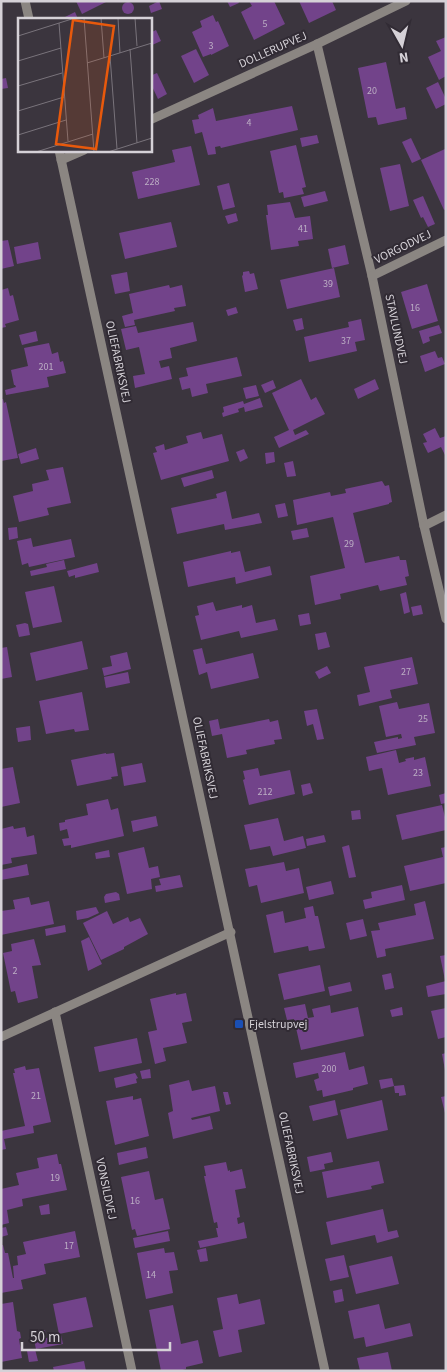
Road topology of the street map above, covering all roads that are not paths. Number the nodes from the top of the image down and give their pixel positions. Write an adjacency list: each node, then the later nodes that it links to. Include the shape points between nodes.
1 (25, 1): 3 (street)
2 (406, 1): 4 (street, DOLLERUPVEJ)
3 (29, 18)
4 (317, 44): 5 (street, DOLLERUPVEJ); 10 (street, STAVLUNDVEJ)
5 (151, 120)
6 (59, 151): 8 (street, OLIEFABRIKSVEJ)
7 (82, 151): 8 (street)
8 (62, 160): 14 (street, OLIEFABRIKSVEJ)
9 (446, 240): 10 (street, VORGODVEJ)
10 (372, 276): 12 (street, STAVLUNDVEJ)
11 (446, 516): 12 (street)
12 (424, 526): 13 (street, STAVLUNDVEJ)
13 (446, 619)
14 (231, 932): 15 (street); 18 (street, OLIEFABRIKSVEJ)
15 (55, 1012): 16 (street); 17 (street, VONSILDVEJ)
16 (1, 1037)
17 (132, 1371)
18 (326, 1371)

